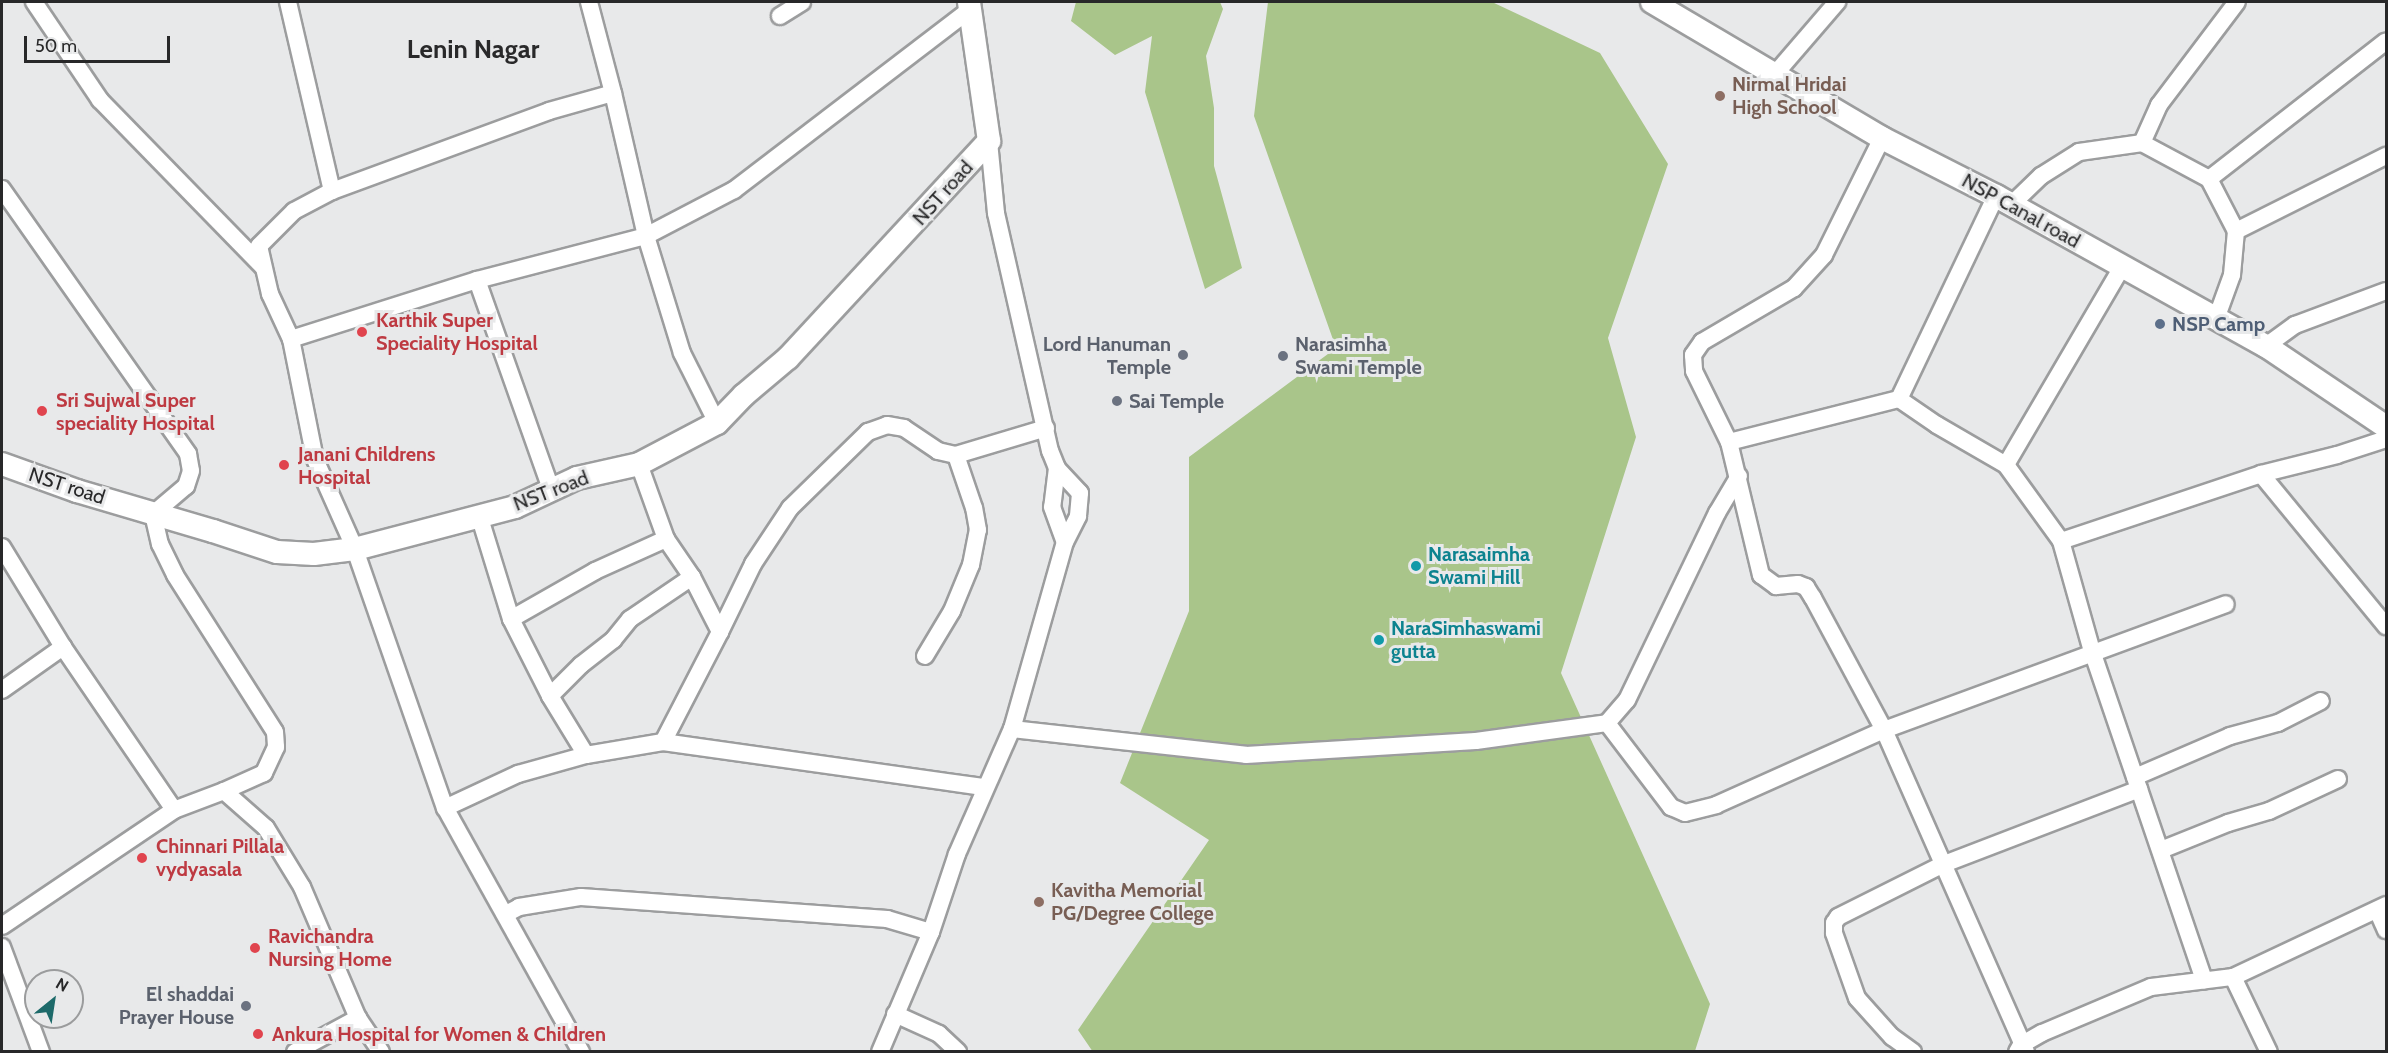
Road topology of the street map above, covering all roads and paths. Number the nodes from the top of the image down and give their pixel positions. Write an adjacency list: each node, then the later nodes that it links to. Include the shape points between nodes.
1 (34, 2): 23 (street, via 100,100)
2 (288, 2): 19 (street)
3 (589, 2): 12 (street)
4 (802, 2): 9 (street)
5 (1652, 2): 11 (street, NSP Canal road)
6 (1837, 2): 11 (street)
7 (2237, 2): 15 (street, via 2159,105)
8 (970, 5): 14 (street); 22 (street, via 734,190)
9 (780, 16)
10 (2386, 40): 17 (street)
11 (1776, 74): 13 (street, NSP Canal road)
12 (614, 93): 19 (street, via 549,111); 22 (street)
13 (1882, 138): 20 (street, NSP Canal road); 35 (street, via 1824,255 1794,288 1702,342 1693,355 1694,371)
14 (989, 141): 31 (street, NST road, via 788,358); 33 (street, via 996,213)
15 (2142, 142): 17 (street); 20 (street, via 2079,152)
16 (2386, 156): 21 (street)
17 (2209, 180): 21 (street)
18 (2, 189): 44 (street, via 188,454 191,471 186,486)
19 (332, 191): 23 (street, via 294,211 260,246)
20 (2003, 201): 24 (street, NSP Canal road); 30 (street)
21 (2235, 231): 27 (street, via 2232,275)
22 (646, 236): 25 (street); 31 (street, via 682,353)
23 (264, 267): 28 (street, via 270,294)
24 (2122, 267): 27 (street, NSP Canal road); 39 (street)
25 (477, 280): 28 (street); 43 (street)
26 (2386, 291): 29 (street, via 2295,325)
27 (2216, 319): 29 (street, NSP Canal road)
28 (291, 339): 50 (street, via 315,459)
29 (2266, 346): 32 (street, NSP Canal road)
30 (1899, 399): 35 (street); 39 (street)
31 (717, 423): 38 (street, NST road)
32 (2386, 427)
33 (1046, 428): 36 (street); 40 (street)
34 (2386, 439): 41 (street)
35 (1728, 442): 42 (street)
36 (956, 455): 55 (street, via 938,451 904,428 887,425 868,432 790,508 753,564); 58 (street, via 978,530 970,565 952,611)
37 (2, 464): 44 (street, NST road)
38 (639, 464): 43 (street, NST road, via 577,478); 46 (street)
39 (2006, 465): 47 (street)
40 (1057, 468): 48 (street, via 1052,507); 48 (street, via 1080,493 1078,516)
41 (2260, 474): 47 (street); 54 (street)
42 (1739, 476): 62 (street, via 1717,513 1627,700); 64 (street, via 1761,575 1776,586 1806,587)
43 (551, 489): 45 (street, NST road, via 515,507)
44 (153, 514): 50 (street, NST road, via 277,552 314,554); 70 (street, via 160,544 175,575 275,732 274,756 264,773)
45 (479, 515): 50 (street, NST road); 53 (street)
46 (666, 539): 51 (street); 53 (street, via 595,571)
47 (2061, 541): 57 (street)
48 (1065, 542): 63 (street)
49 (2, 547): 56 (street)
50 (355, 549): 71 (street)
51 (692, 578): 55 (street); 60 (street, via 630,619 613,640)
52 (2226, 604): 57 (street)
53 (511, 619): 60 (street)
54 (2386, 626)
55 (720, 632): 65 (street)
56 (63, 647): 59 (street); 72 (street)
57 (2092, 651): 64 (street); 68 (street)
58 (925, 656)
59 (2, 690)
60 (550, 696): 66 (street)
61 (2321, 701): 68 (street, via 2278,723 2230,736)
62 (1607, 723): 63 (street, via 1476,741 1246,755); 64 (street, via 1671,807 1685,813 1716,805)
63 (1012, 729): 69 (street)
64 (1884, 730): 74 (street)
65 (663, 742): 66 (street); 69 (street)
66 (586, 755): 71 (street, via 518,774)
67 (2338, 779): 73 (street, via 2269,811)
68 (2137, 783): 73 (street); 74 (street)
69 (985, 788): 79 (street, via 957,854)
70 (224, 791): 72 (street); 84 (street, via 266,828 302,887)
71 (446, 808): 76 (street)
72 (174, 810): 77 (street)
73 (2161, 850): 82 (street)
74 (1944, 864): 85 (street); 92 (street, via 1838,917 1834,923 1857,999 1892,1037)
75 (2382, 907): 78 (street); 81 (street)
76 (506, 914): 79 (street, via 519,907 581,897 887,920); 89 (street)
77 (2, 927)
78 (2386, 930)
79 (931, 932): 83 (street)
80 (2, 947): 86 (street)
81 (2233, 977): 82 (street); 93 (street)
82 (2204, 980): 85 (street, via 2151,987 2042,1033)
83 (895, 1014): 90 (street); 91 (street, via 939,1034)
84 (358, 1018): 87 (street); 88 (street)
85 (2021, 1049)
86 (41, 1052)
87 (295, 1052)
88 (381, 1052)
89 (581, 1052)
90 (880, 1052)
91 (958, 1052)
92 (1913, 1052)
93 (2269, 1052)

